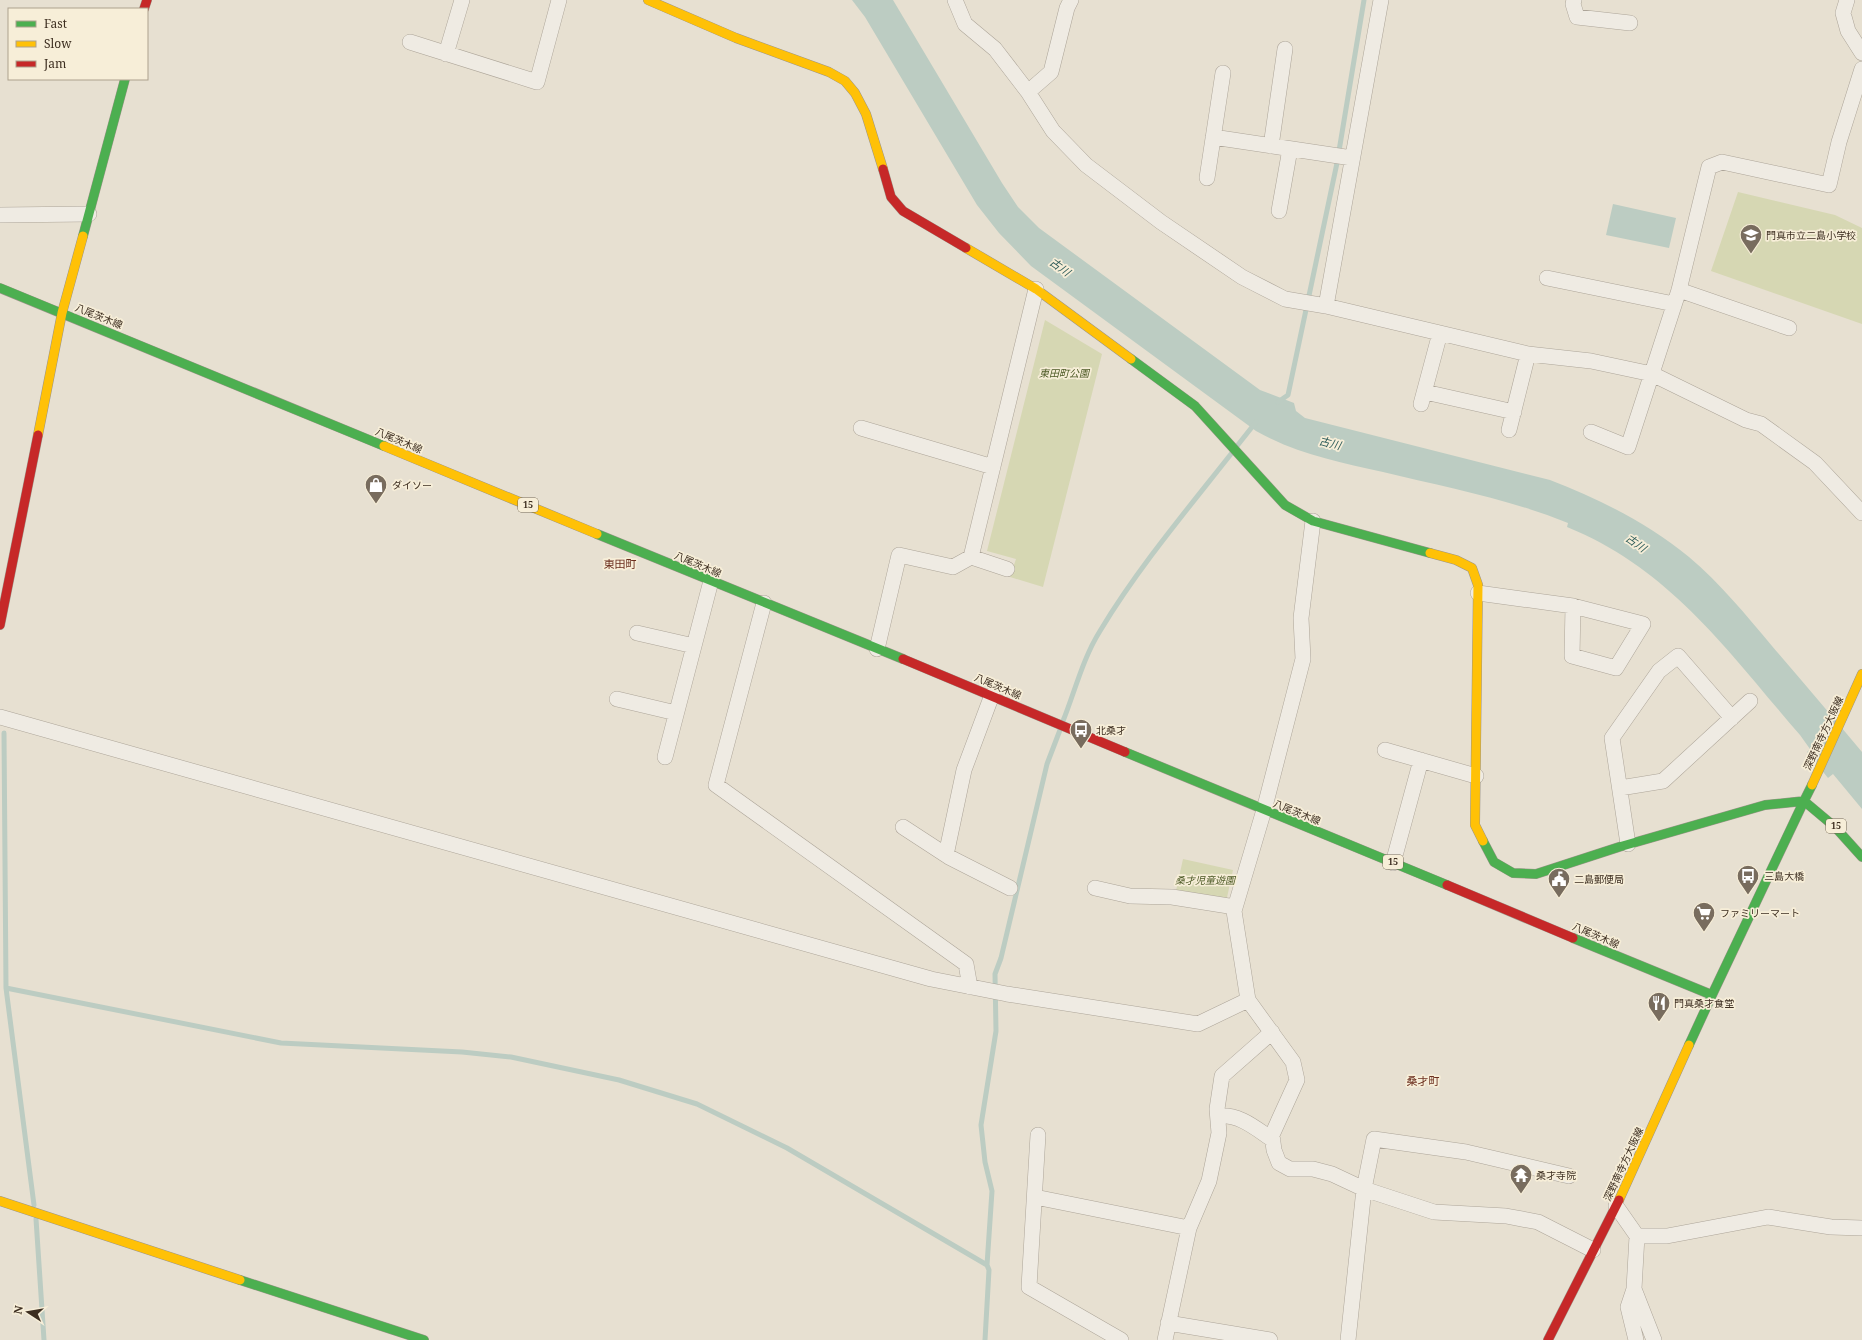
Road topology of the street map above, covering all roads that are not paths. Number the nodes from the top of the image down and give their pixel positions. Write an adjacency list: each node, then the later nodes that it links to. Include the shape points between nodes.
1 (462, 0): 13 (street)
2 (559, 0): 13 (street, via 537,82)
3 (648, 0): 28 (street, via 736,38 829,72 845,81 866,114 891,197 903,211)
4 (955, 0): 17 (street, via 965,24 995,49)
5 (1071, 0): 17 (street, via 1051,72)
6 (1381, 0): 21 (street)
7 (1574, 0): 9 (street, via 1577,17)
8 (1847, 0): 12 (street, via 1843,12 1848,31)
9 (1630, 23)
10 (410, 42): 13 (street)
11 (1284, 49): 19 (street)
12 (1862, 53)
13 (446, 54)
14 (1862, 69): 29 (street, via 1828,185 1722,162 1709,167)
15 (1223, 73): 18 (street)
16 (125, 80): 24 (street)
17 (1028, 92): 31 (street, via 1053,132 1086,165 1119,191 1242,277 1285,299)
18 (1213, 137): 19 (street); 22 (street)
19 (1271, 146): 20 (street)
20 (1290, 149): 21 (street); 23 (street)
21 (1348, 157): 31 (street)
22 (1207, 178)
23 (1279, 211)
24 (89, 214): 25 (street); 32 (street)
25 (0, 216)
26 (1547, 278): 30 (street)
27 (0, 288): 32 (street, 八尾茨木線 / 15)
28 (1036, 289): 41 (street); 43 (street, via 1196,406 1285,505)
29 (1679, 290): 30 (street); 33 (street)
30 (1674, 304): 36 (street)
31 (1321, 305): 34 (street)
32 (62, 313): 46 (street, 八尾茨木線 / 15); 50 (street)
33 (1789, 328)
34 (1440, 333): 35 (street); 37 (street, via 1423,398)
35 (1528, 354): 36 (street, via 1591,361); 37 (street)
36 (1652, 374): 40 (street, via 1628,447); 42 (street, via 1746,420 1761,424 1815,463)
37 (1514, 412): 39 (street)
38 (861, 428): 41 (street)
39 (1509, 430)
40 (1591, 432)
41 (993, 467): 44 (street)
42 (1862, 512)
43 (1313, 521): 47 (street, via 1456,560 1472,568); 67 (street, via 1301,618 1303,659)
44 (971, 557): 45 (street); 53 (street, via 953,567 899,555)
45 (1007, 569)
46 (711, 581): 48 (street, 八尾茨木線 / 15); 52 (street)
47 (1478, 593): 49 (street); 64 (street)
48 (764, 603): 53 (street, 八尾茨木線 / 15); 76 (street, via 716,785 966,964)
49 (1573, 606): 49 (street, via 1572,656 1616,668 1643,624)
50 (0, 625)
51 (637, 633): 52 (street)
52 (694, 646): 58 (street)
53 (878, 648): 55 (street, 八尾茨木線 / 15)
54 (1862, 674): 66 (street, 深野南寺方大阪線)
55 (992, 695): 67 (street, 八尾茨木線 / 15); 70 (street, via 964,770)
56 (617, 699): 58 (street)
57 (1750, 702): 60 (street)
58 (676, 713): 62 (street)
59 (0, 717): 76 (street, via 923,977)
60 (1732, 718): 65 (street, via 1663,781); 65 (street, via 1678,656 1659,671 1612,738)
61 (1385, 750): 63 (street)
62 (665, 757)
63 (1421, 760): 64 (street); 72 (street)
64 (1476, 776): 69 (street, via 1475,825 1494,862 1513,873 1536,874)
65 (1620, 788): 69 (street)
66 (1804, 801): 69 (street, via 1765,805); 71 (street, 15, via 1824,815); 77 (street)
67 (1264, 810): 72 (street, 八尾茨木線 / 15); 75 (street)
68 (903, 826): 70 (street)
69 (1628, 844)
70 (946, 855): 73 (street)
71 (1862, 857)
72 (1393, 863): 77 (street, 八尾茨木線 / 15)
73 (1010, 888)
74 (1095, 888): 75 (street, via 1130,896 1172,897)
75 (1235, 906): 78 (street)
76 (970, 987): 78 (street, via 1198,1024)
77 (1712, 995): 87 (street, 深野南寺方大阪線)
78 (1248, 1000): 79 (street)
79 (1272, 1032): 80 (street, via 1222,1076); 82 (street, via 1293,1062 1297,1080 1272,1135)
80 (1218, 1116): 82 (street, via 1229,1115 1244,1120); 88 (street, via 1219,1133 1209,1180)
81 (1038, 1134): 85 (street)
82 (1273, 1140): 84 (street, via 1279,1164 1290,1169 1313,1169 1332,1174)
83 (1570, 1176): 84 (street, via 1466,1152 1374,1139)
84 (1364, 1189): 91 (street, via 1434,1212 1506,1216 1538,1222); 98 (street)
85 (1036, 1197): 88 (street); 95 (street, via 1029,1286)
86 (0, 1202): 94 (street)
87 (1616, 1206): 90 (street); 91 (street, 深野南寺方大阪線)
88 (1189, 1228): 93 (street)
89 (1862, 1228): 90 (street, via 1830,1228 1768,1217 1667,1236)
90 (1637, 1236): 92 (street)
91 (1594, 1250): 99 (street, 深野南寺方大阪線)
92 (1634, 1289): 100 (street, via 1628,1306); 101 (street)
93 (1168, 1323): 96 (street); 97 (street)
94 (424, 1340)
95 (1121, 1340)
96 (1165, 1340)
97 (1270, 1340)
98 (1348, 1340)
99 (1548, 1340)
100 (1636, 1340)
101 (1654, 1340)

